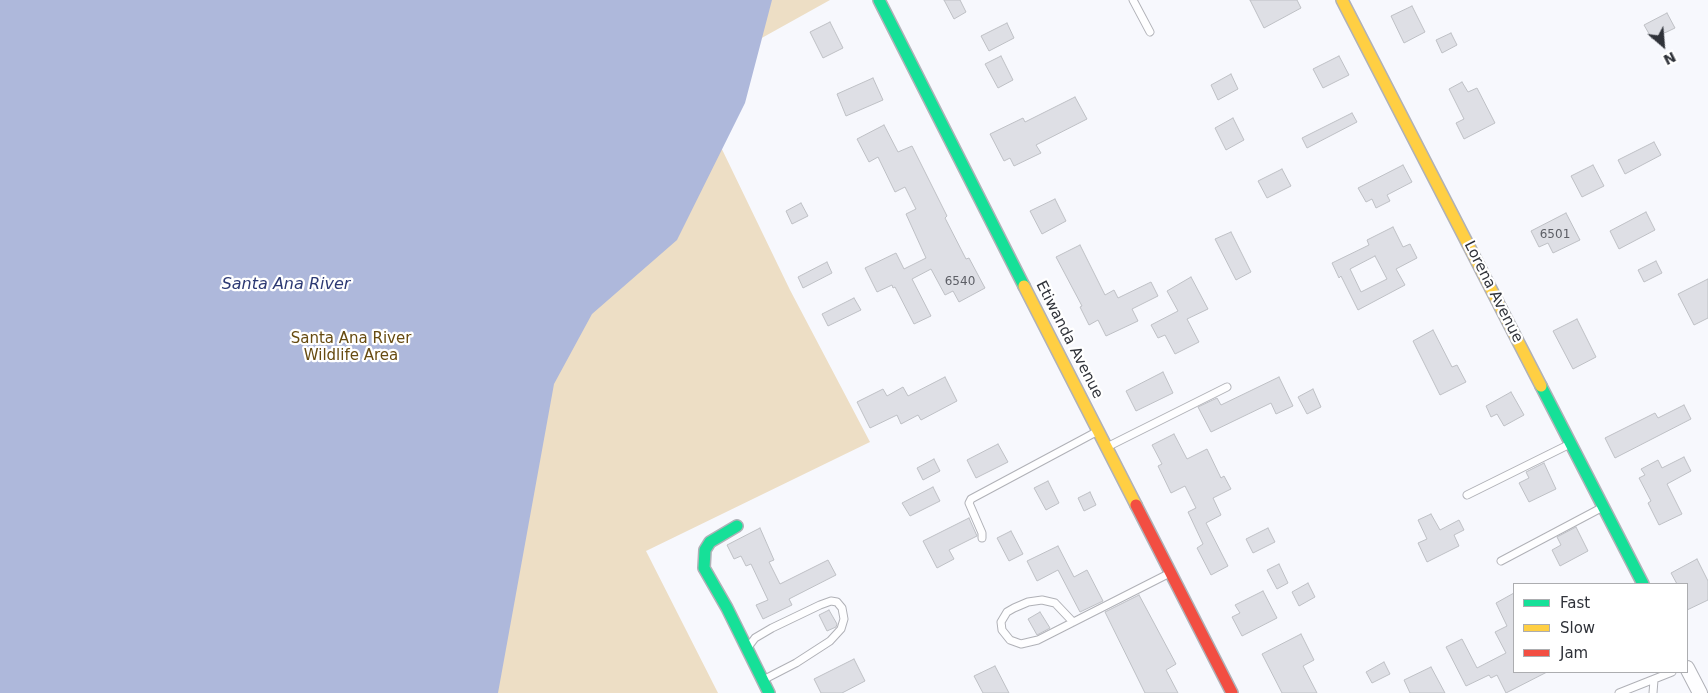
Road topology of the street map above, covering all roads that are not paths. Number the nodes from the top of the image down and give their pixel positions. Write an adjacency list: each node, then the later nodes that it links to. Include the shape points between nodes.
1 (879, 0): 6 (street, Etiwanda Avenue)
2 (1133, 0): 4 (lane)
3 (1342, 0): 7 (street, Lorena Avenue)
4 (1150, 32)
5 (1227, 387): 8 (lane)
6 (1098, 431): 8 (street, Etiwanda Avenue); 12 (lane, via 971,500 969,503)
7 (1571, 444): 9 (lane); 10 (street, Lorena Avenue)
8 (1106, 447): 14 (street, Etiwanda Avenue)
9 (1467, 496)
10 (1604, 507): 13 (lane); 15 (street, Lorena Avenue)
11 (737, 526): 17 (street, via 710,542 705,550 704,568)
12 (982, 538)
13 (1501, 561)
14 (1170, 572): 16 (lane); 23 (street, Etiwanda Avenue)
15 (1643, 583)
16 (1073, 622): 16 (lane, via 1038,640 1021,644 1010,640 1002,630 1001,622 1014,608 1042,600 1055,603)
17 (747, 649): 20 (street); 20 (lane, via 755,638 820,605 831,601 842,608 841,630 830,641)
18 (1688, 670): 26 (street)
19 (1670, 673): 21 (lane)
20 (763, 680): 22 (street)
21 (1654, 680): 24 (lane); 25 (lane)
22 (769, 693)
23 (1232, 693)
24 (1619, 693)
25 (1653, 693)
26 (1700, 693)

